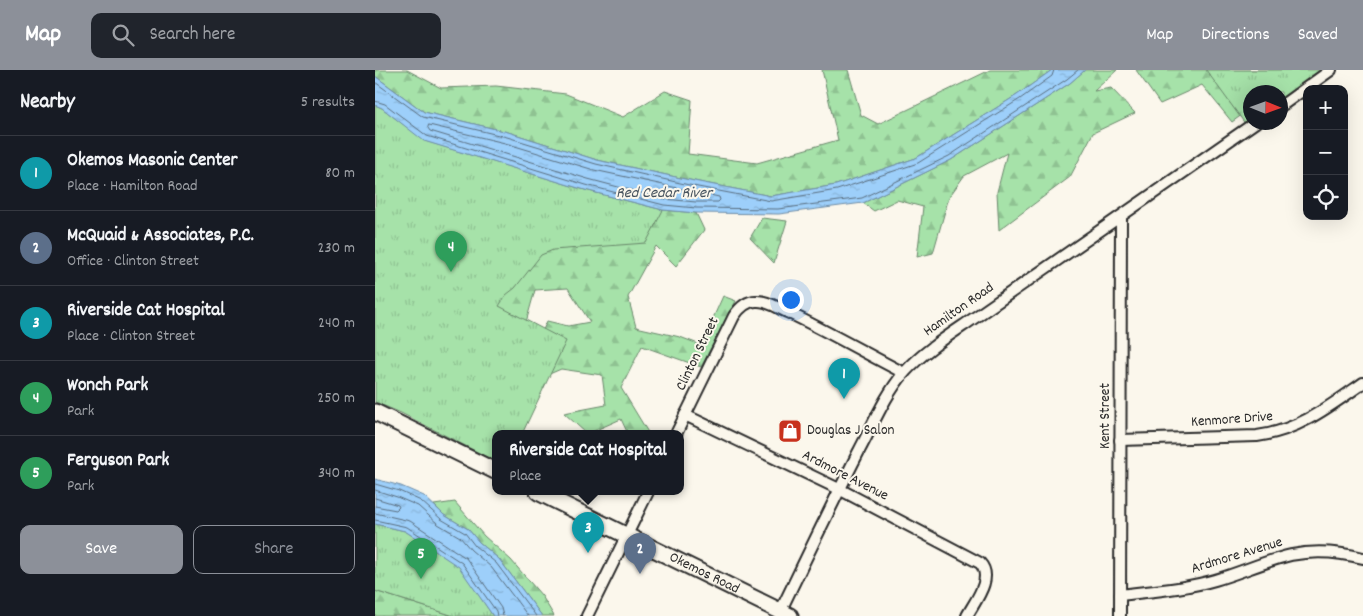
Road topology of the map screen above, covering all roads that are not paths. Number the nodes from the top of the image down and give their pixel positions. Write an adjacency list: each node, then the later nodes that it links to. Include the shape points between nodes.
1 (1331, 70): 2 (street)
2 (1288, 101)
3 (1245, 130): 4 (street, Hamilton Road)
4 (1121, 217): 5 (street, Hamilton Road, via 936,345); 10 (street, Kent Street)
5 (904, 373): 8 (street, Clinton Street, via 805,320 768,303 751,302 739,308 733,316); 12 (street, Hamilton Road, via 882,407)
6 (1362, 385): 10 (street, Kenmore Drive, via 1307,420 1277,432 1257,436)
7 (375, 412): 11 (main road)
8 (685, 415): 9 (street, Clinton Street); 12 (street, Ardmore Avenue)
9 (678, 430)
10 (1121, 440): 17 (street, Kent Street)
11 (492, 470)
12 (839, 489): 18 (street, Hamilton Road); 20 (street, Ardmore Avenue, via 983,565 985,582)
13 (545, 495): 15 (main road, Okemos Road)
14 (647, 495): 15 (street)
15 (627, 535): 18 (main road, Okemos Road); 19 (street)
16 (1363, 558): 17 (street, Ardmore Avenue, via 1326,552 1305,553 1196,585)
17 (1120, 595): 21 (street, Kent Street)
18 (785, 614)
19 (587, 616)
20 (967, 616)
21 (1120, 616)

